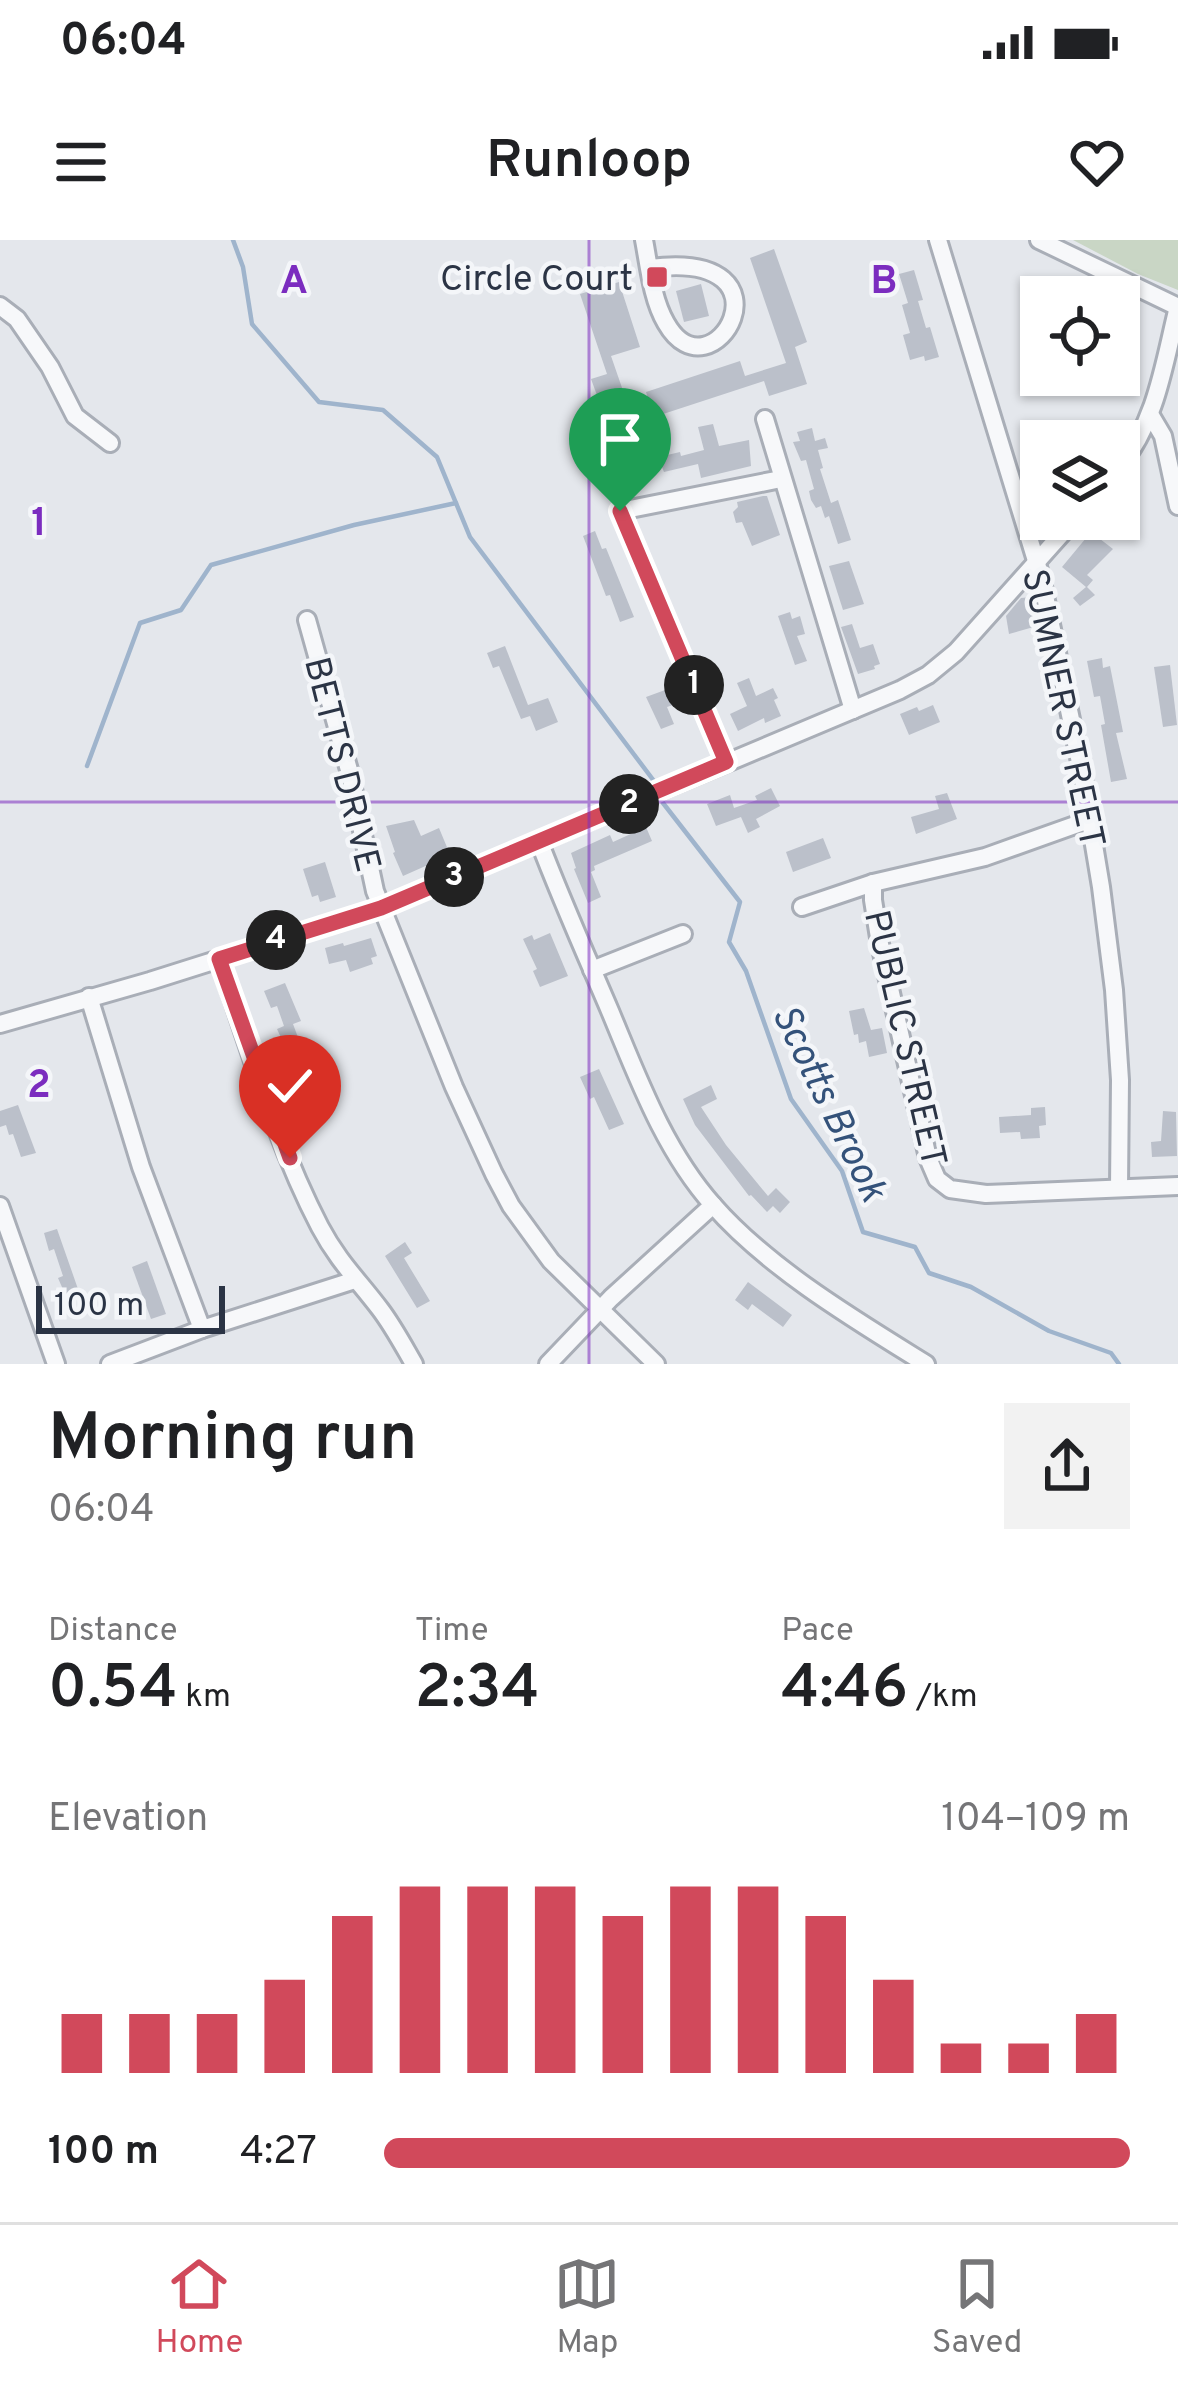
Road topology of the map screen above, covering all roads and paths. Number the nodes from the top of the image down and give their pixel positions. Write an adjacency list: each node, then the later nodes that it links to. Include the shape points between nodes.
1 (644, 240): 4 (street)
2 (938, 240): 14 (street, SUMNER STREET)
3 (1040, 240): 6 (street)
4 (650, 268): 4 (street, via 665,322 681,340 696,346 727,332 735,298 723,278)
5 (0, 306): 10 (street, via 50,367 75,416)
6 (1178, 307): 7 (street)
7 (1150, 414): 9 (street); 12 (street, via 1163,436)
8 (765, 419): 11 (street)
9 (1140, 438)
10 (110, 442)
11 (781, 479): 16 (street); 17 (street, via 620,511)
12 (1178, 506)
13 (1057, 540): 14 (street)
14 (1037, 564): 16 (street, via 937,669); 18 (street, SUMNER STREET)
15 (308, 620): 22 (street, BETTS DRIVE)
16 (853, 710): 17 (street)
17 (726, 762): 19 (street)
18 (1089, 820): 20 (street, via 985,857); 29 (street, SUMNER STREET, via 1115,1012)
19 (539, 842): 22 (street); 25 (street)
20 (873, 883): 21 (street); 29 (street, PUBLIC STREET, via 880,944 937,1179 986,1194)
21 (802, 907)
22 (381, 908): 24 (street); 33 (street, BETTS DRIVE, via 511,1206)
23 (683, 934): 25 (street)
24 (219, 959): 26 (street); 32 (street, via 307,1200)
25 (592, 970): 30 (street, via 658,1123)
26 (89, 997): 27 (street); 34 (street)
27 (0, 1024)
28 (1178, 1186): 29 (street)
29 (1119, 1188)
30 (713, 1205): 33 (street); 35 (street)
31 (0, 1206): 36 (street)
32 (355, 1280): 34 (street); 38 (street)
33 (600, 1309): 39 (street); 40 (street, BETTS DRIVE)
34 (202, 1329): 37 (street)
35 (900, 1357): 41 (street)
36 (56, 1364)
37 (110, 1364)
38 (414, 1364)
39 (548, 1364)
40 (656, 1364)
41 (926, 1364)

